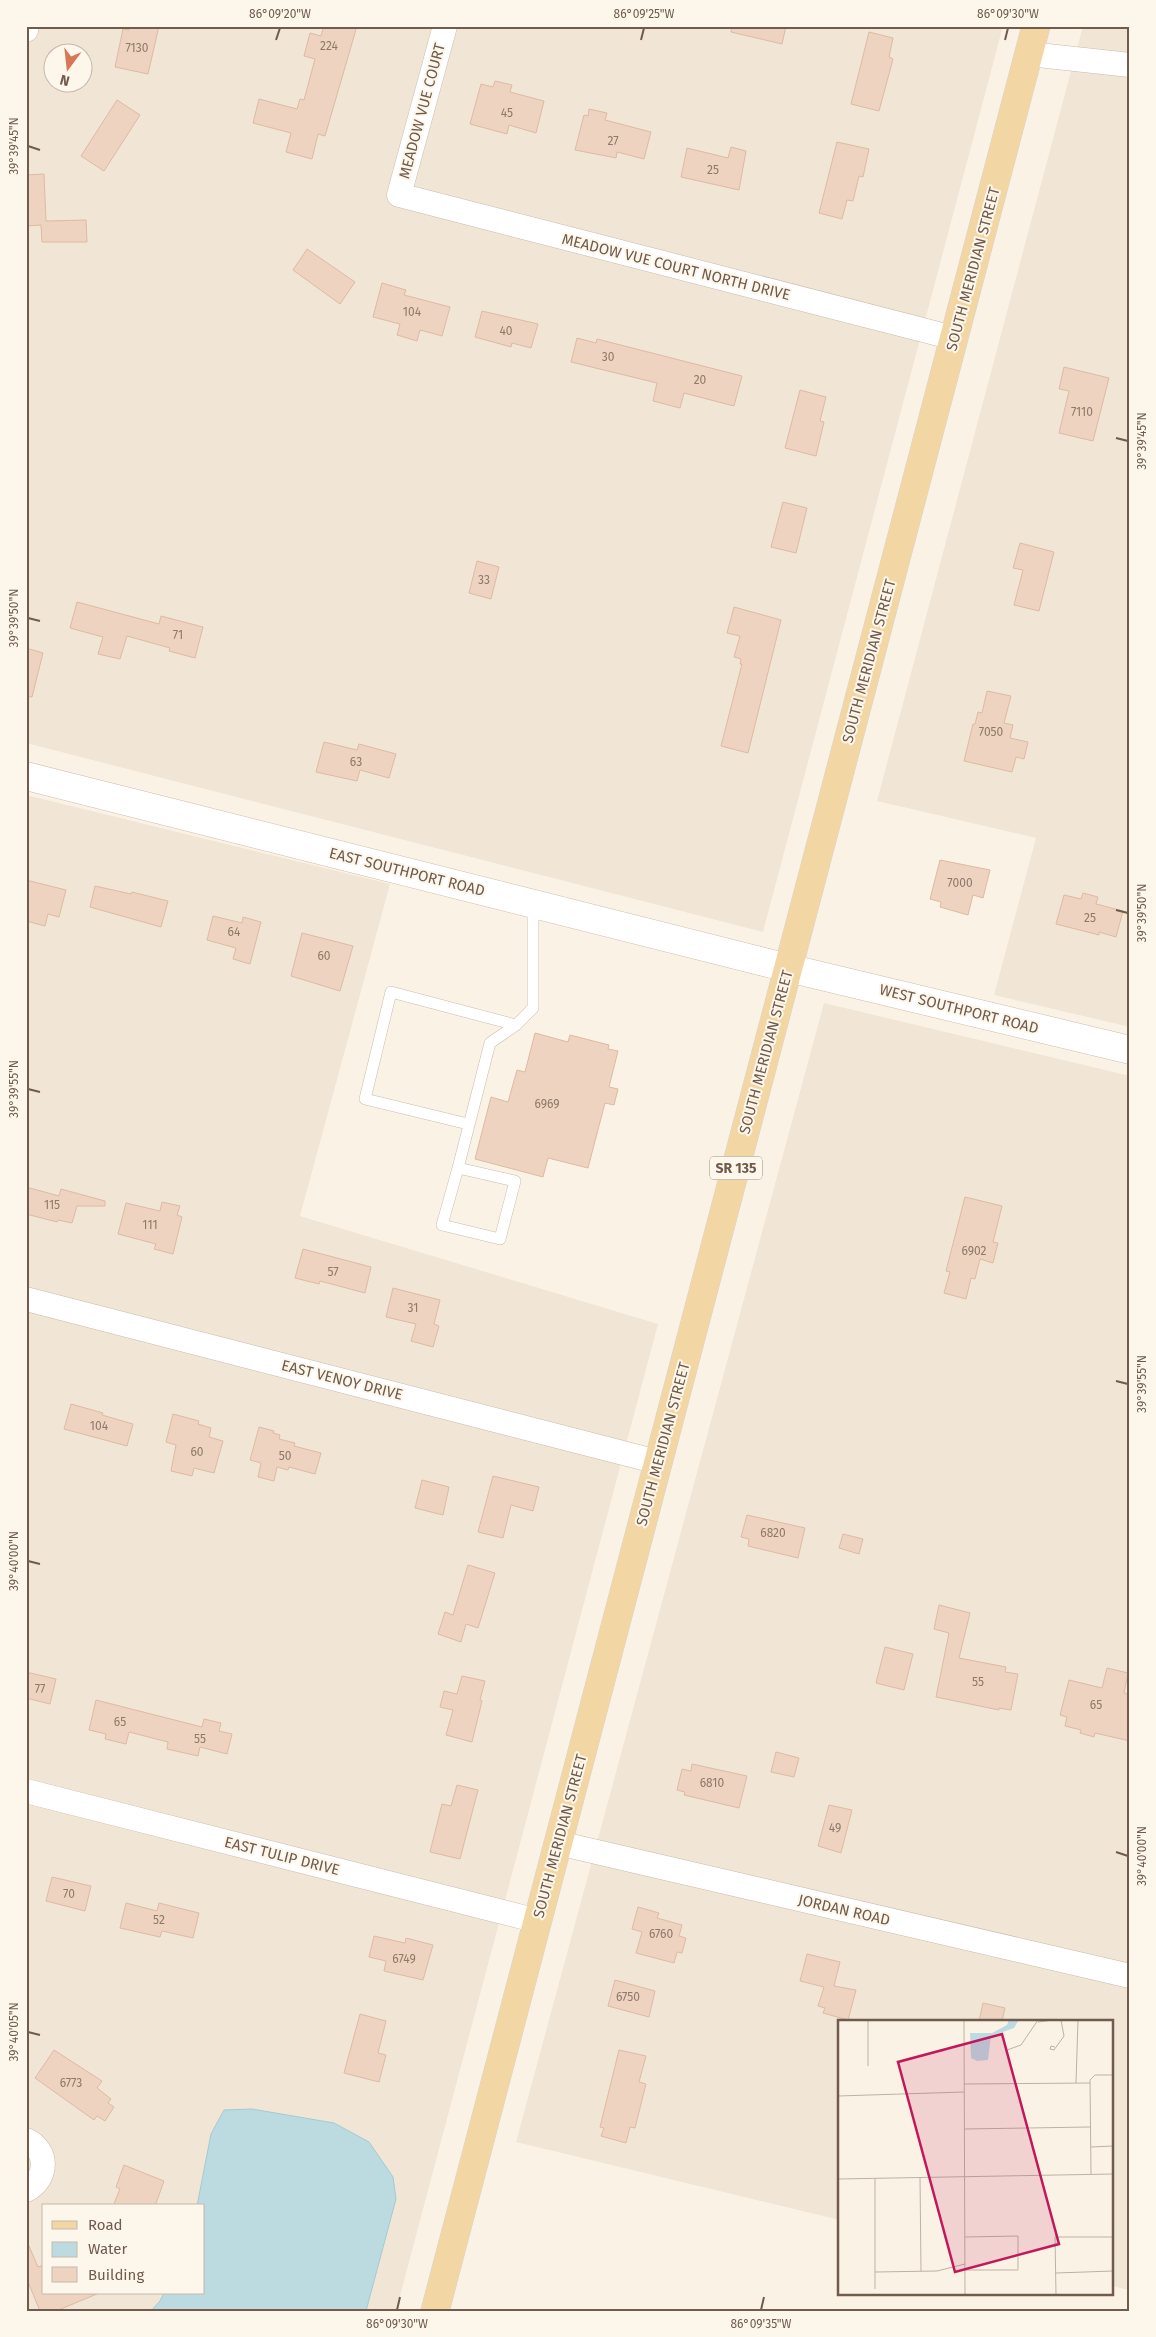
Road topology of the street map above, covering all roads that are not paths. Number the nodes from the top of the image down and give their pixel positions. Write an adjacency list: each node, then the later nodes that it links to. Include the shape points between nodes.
1 (27, 26): 4 (street)
2 (445, 26): 7 (street, MEADOW VUE COURT)
3 (1036, 26): 5 (main road, SOUTH MERIDIAN STREET / SR 135)
4 (26, 30)
5 (1029, 54): 6 (street); 8 (main road, SOUTH MERIDIAN STREET / SR 135)
6 (1130, 65)
7 (398, 195): 8 (street, MEADOW VUE COURT NORTH DRIVE)
8 (954, 338): 11 (main road, SOUTH MERIDIAN STREET / SR 135)
9 (26, 776): 10 (main road, EAST SOUTHPORT ROAD)
10 (534, 904): 11 (main road, EAST SOUTHPORT ROAD); 12 (lane, via 533,1008)
11 (788, 968): 13 (main road, WEST SOUTHPORT ROAD); 17 (main road, SOUTH MERIDIAN STREET / SR 135)
12 (516, 1025): 14 (lane, via 490,1043); 14 (lane, via 391,992 365,1099)
13 (1130, 1050)
14 (468, 1124): 15 (lane)
15 (458, 1168): 15 (lane, via 515,1181 500,1239 442,1225)
16 (26, 1299): 17 (street, EAST VENOY DRIVE)
17 (658, 1462): 19 (main road, SOUTH MERIDIAN STREET / SR 135)
18 (26, 1791): 20 (street, EAST TULIP DRIVE)
19 (558, 1843): 20 (main road, SOUTH MERIDIAN STREET / SR 135); 21 (street, JORDAN ROAD)
20 (538, 1921): 24 (main road, SOUTH MERIDIAN STREET / SR 135)
21 (1130, 1976)
22 (26, 2140): 23 (street, via 39,2149 44,2168 39,2180)
23 (26, 2190)
24 (435, 2311)

